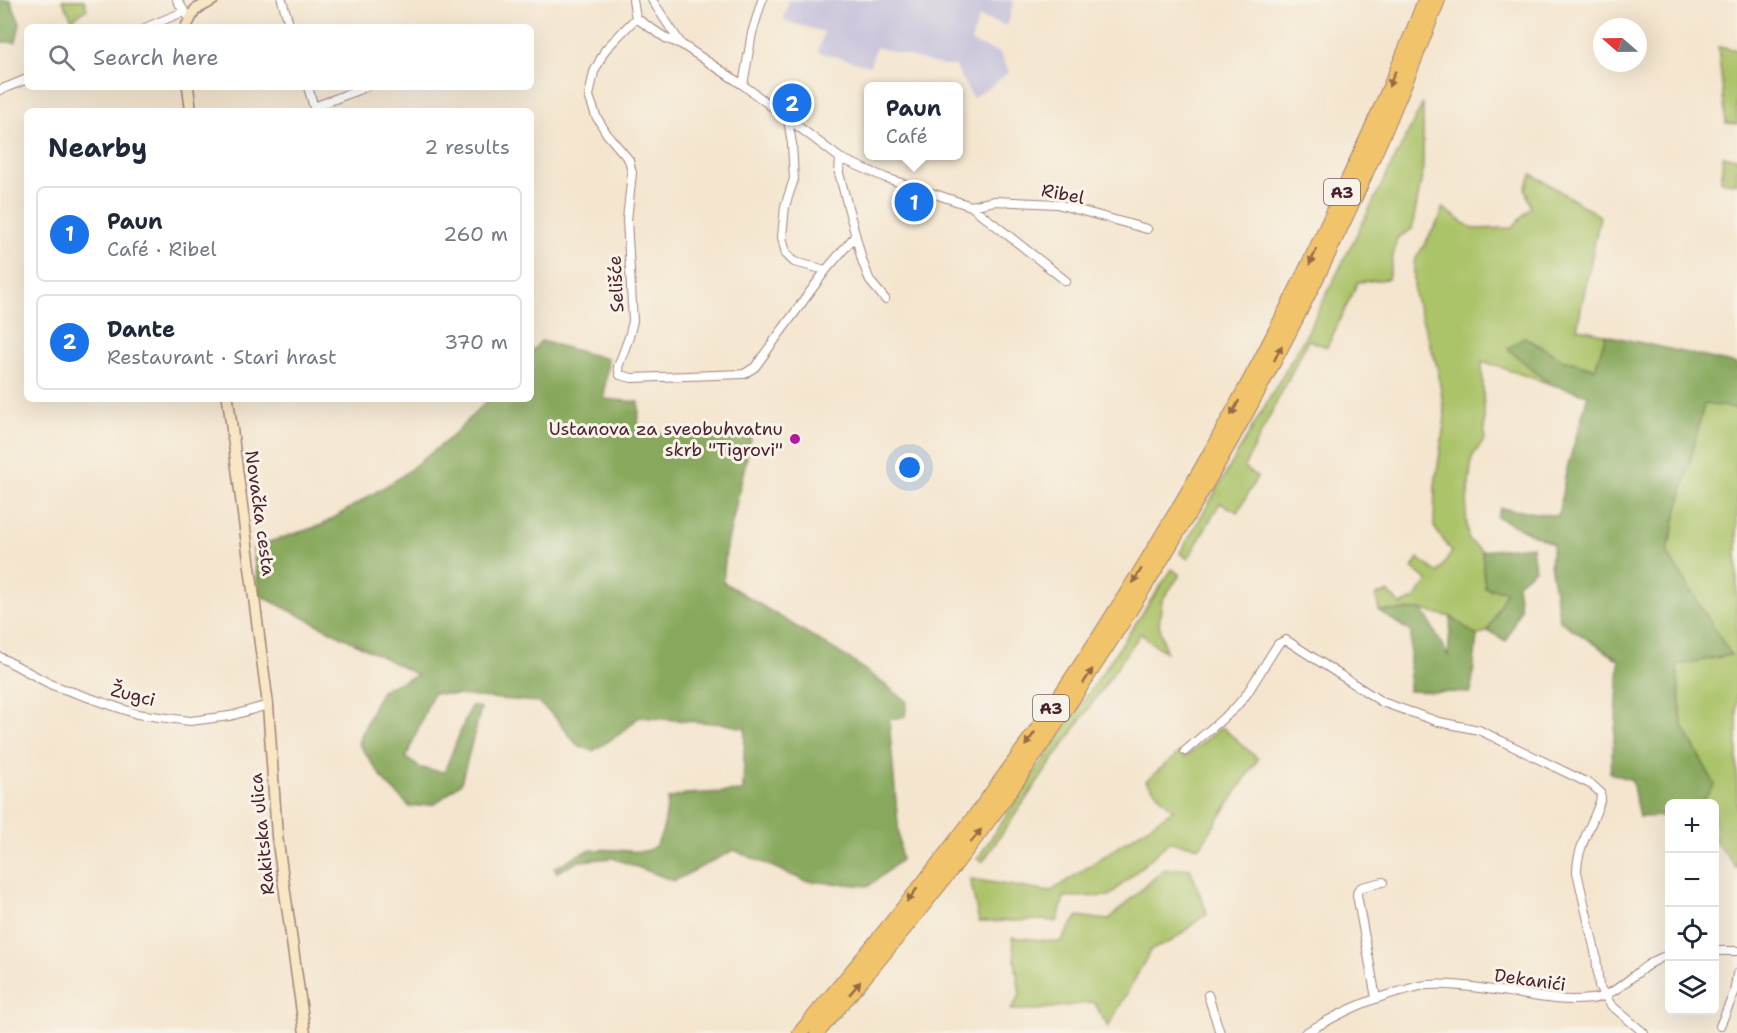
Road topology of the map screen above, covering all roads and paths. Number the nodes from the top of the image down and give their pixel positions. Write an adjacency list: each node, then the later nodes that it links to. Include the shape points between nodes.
1 (177, 0): 9 (street)
2 (282, 0): 12 (street)
3 (633, 0): 10 (street)
4 (652, 0): 13 (street)
5 (762, 0): 15 (street)
6 (1425, 0): 46 (highway, A3, one-way to 46, via 1298,289 1157,544 982,806)
7 (1438, 0): 47 (highway, A3, one-way to 7, via 995,811 1053,729 1200,497 1254,401 1348,212)
8 (206, 1): 9 (street)
9 (186, 18): 11 (street)
10 (636, 18): 13 (street); 28 (street, Selišće, via 604,50 589,96 607,135 629,160 632,173 627,220 633,321 618,367 620,375 632,378 744,374 755,367)
11 (160, 24)
12 (289, 24)
13 (681, 44): 15 (street, Ribel)
14 (24, 80): 16 (street)
15 (743, 85): 23 (street, Ribel)
16 (0, 90)
17 (188, 90): 20 (street)
18 (309, 90): 21 (street)
19 (359, 90): 22 (street)
20 (191, 108)
21 (314, 108)
22 (316, 108)
23 (788, 120): 24 (street, Ribel); 28 (street, via 794,179 785,206 782,237 786,254 794,262)
24 (840, 158): 25 (street, Ribel); 27 (street, via 839,173)
25 (971, 206): 26 (street, Ribel, via 995,201 1057,204); 29 (street, Ribel)
26 (1147, 230)
27 (855, 236): 28 (street); 30 (street, via 870,281)
28 (826, 270)
29 (1066, 281)
30 (885, 298)
31 (228, 402): 32 (street, Novačka cesta)
32 (259, 630): 34 (street, Rakitska ulica)
33 (0, 657): 34 (street, Žugci, via 52,685 137,714 190,721 230,716)
34 (268, 705): 45 (street, Rakitska ulica, via 277,836)
35 (1185, 751): 42 (street, via 1235,708 1278,644 1286,640 1382,702 1439,722 1479,730 1592,785 1601,798 1581,846 1577,872)
36 (1383, 882): 43 (street, via 1362,887 1357,895)
37 (1719, 951): 38 (street)
38 (1737, 951)
39 (1665, 956): 42 (street, Dekanići, via 1642,967)
40 (1737, 974): 44 (street, via 1734,993)
41 (1208, 995): 48 (street)
42 (1604, 996): 43 (street, Dekanići, via 1563,1002 1455,985 1426,985); 50 (street)
43 (1376, 998): 49 (street, Dekanići)
44 (1720, 1026)
45 (305, 1033)
46 (800, 1033)
47 (818, 1033)
48 (1220, 1033)
49 (1305, 1033)
50 (1644, 1033)

